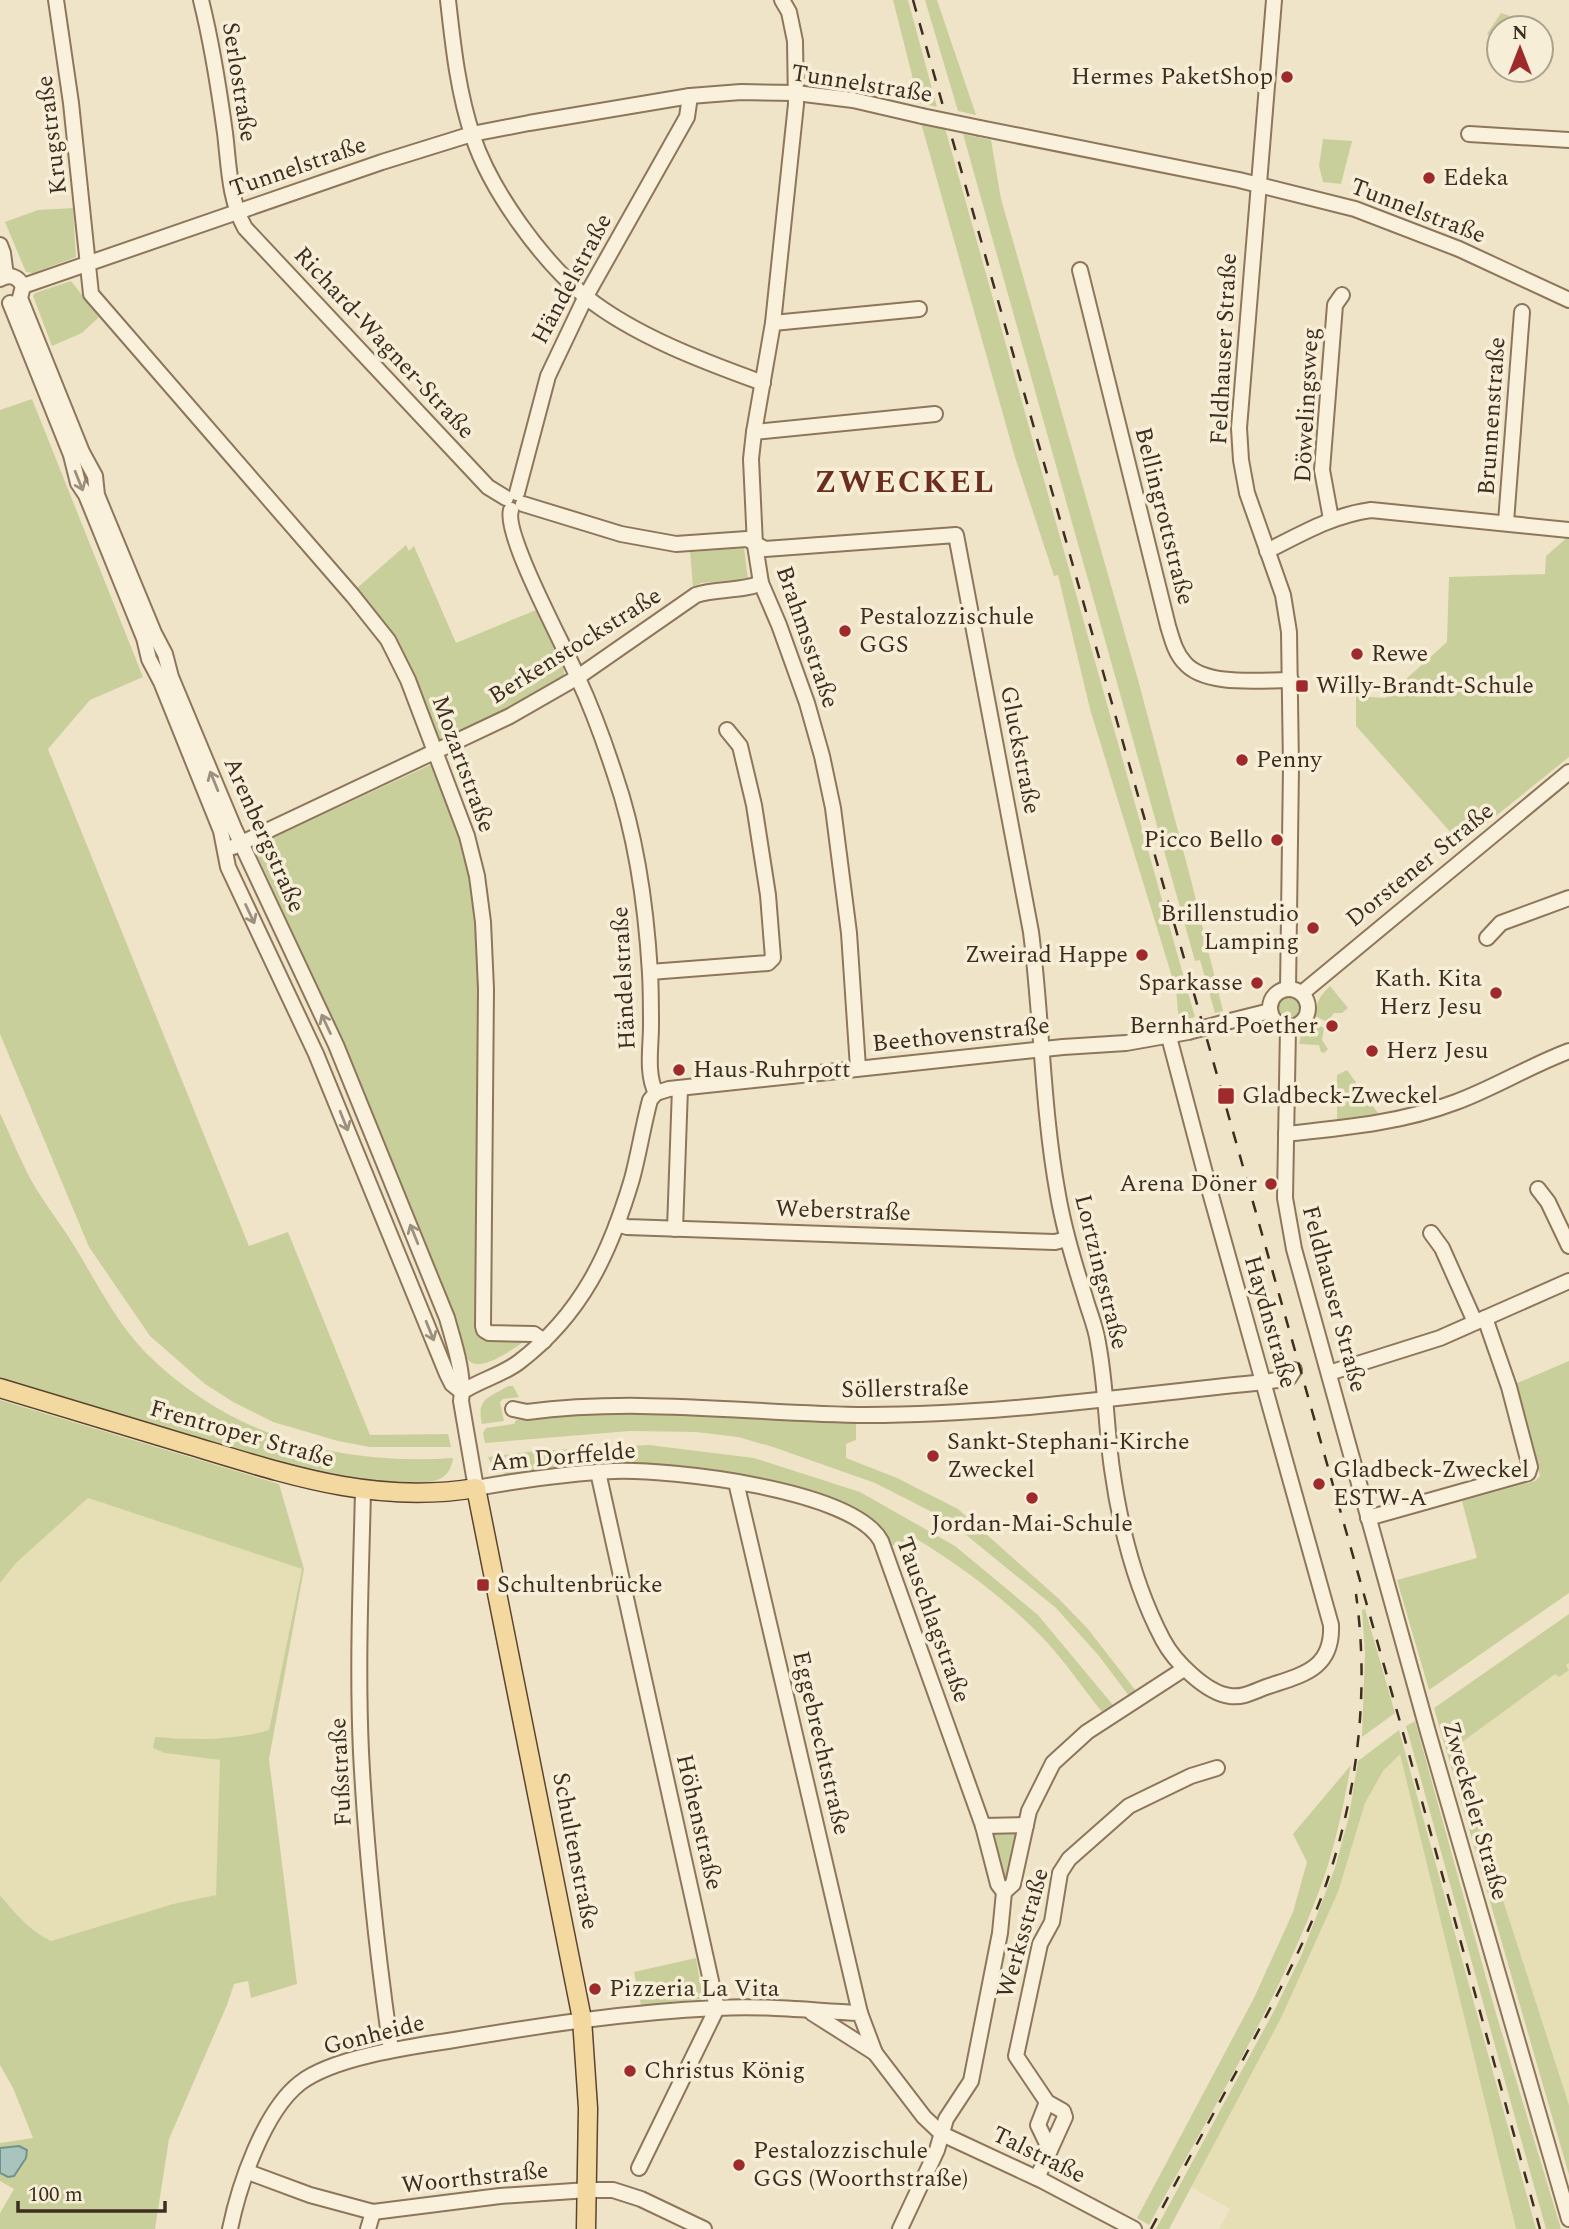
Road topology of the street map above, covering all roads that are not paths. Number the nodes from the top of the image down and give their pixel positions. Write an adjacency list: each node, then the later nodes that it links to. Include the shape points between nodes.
1 (56, 0): 14 (street, Krugstraße, via 82,191)
2 (201, 0): 12 (street, Serlostraße)
3 (448, 0): 8 (street, via 455,60)
4 (782, 0): 6 (street, Brahmsstraße, via 796,41)
5 (1274, 0): 11 (street, Feldhauser Straße)
6 (796, 93): 7 (street, Tunnelstraße); 11 (street, Tunnelstraße, bridge, via 853,100); 23 (street, Brahmsstraße)
7 (690, 96): 8 (street, Tunnelstraße); 18 (street, Händelstraße, via 687,117)
8 (472, 134): 12 (street, Tunnelstraße); 18 (street, via 488,173 517,220)
9 (1469, 134): 10 (street)
10 (1569, 140)
11 (1258, 184): 20 (street, Tunnelstraße, via 1386,220); 32 (street, Feldhauser Straße, via 1239,428 1245,485)
12 (237, 212): 14 (street, Tunnelstraße); 27 (street, Richard-Wagner-Straße, via 245,228 488,487)
13 (0, 245): 16 (street)
14 (87, 265): 19 (street, Tunnelstraße); 37 (street, Mozartstraße, via 91,295 388,640)
15 (1080, 270): 35 (street, Bellingrottstraße, via 1177,652 1188,667 1213,678)
16 (3, 277): 19 (street, via 19,280)
17 (1342, 295): 28 (street, Döwelingsweg, via 1335,305 1322,470)
18 (586, 296): 24 (street, via 662,342); 27 (street, Händelstraße, via 548,376)
19 (13, 297): 39 (street, Arenbergstraße, one-way to 19, via 97,495 95,476); 40 (street, Arenbergstraße, one-way to 40, via 78,483 144,638)
20 (1569, 300)
21 (919, 309): 23 (street)
22 (1522, 312): 29 (street, Brunnenstraße)
23 (773, 323): 24 (street, Brahmsstraße)
24 (763, 383): 26 (street, Brahmsstraße)
25 (935, 414): 26 (street)
26 (754, 432): 31 (street, Brahmsstraße)
27 (514, 501): 31 (street, Richard-Wagner-Straße, via 621,534 676,544 747,539); 34 (street, Händelstraße, via 511,528)
28 (1331, 519): 29 (street, Brunnenstraße, via 1371,510); 32 (street, Brunnenstraße)
29 (1506, 522): 30 (street, Brunnenstraße)
30 (1569, 530)
31 (755, 545): 33 (street, Brahmsstraße); 48 (street, Gluckstraße, via 765,549 956,535 1031,932)
32 (1267, 551): 35 (street, Feldhauser Straße, via 1283,595)
33 (761, 583): 34 (street, Berkenstockstraße, via 696,595); 50 (street, Brahmsstraße, via 807,703 833,808 849,933)
34 (578, 677): 37 (street, Berkenstockstraße); 43 (street, Händelstraße, via 632,831)
35 (1291, 680): 44 (street, Feldhauser Straße)
36 (727, 730): 43 (street, via 740,746 754,805 773,958 768,963)
37 (437, 752): 39 (street, Berkenstockstraße); 62 (street, Mozartstraße, via 467,836 483,922 483,1326 489,1333 534,1334)
38 (1569, 773): 44 (street, Dorstener Straße)
39 (241, 844): 40 (street, Berkenstockstraße); 67 (street, Arenbergstraße, one-way to 39, via 447,1318 372,1129)
40 (225, 851): 67 (street, Arenbergstraße, one-way to 67, via 228,867 326,1078 447,1374)
41 (1569, 898): 42 (street, via 1502,923)
42 (1487, 938)
43 (650, 972): 52 (street, Händelstraße, via 650,1080)
44 (1295, 991): 45 (street, via 1275,995); 46 (street, via 1308,1004 1307,1014 1300,1024)
45 (1270, 1011): 46 (street, via 1275,1022); 47 (street, Beethovenstraße, bridge)
46 (1288, 1027): 53 (street, Feldhauser Straße)
47 (1169, 1037): 48 (street, Beethovenstraße); 65 (street, Haydnstraße)
48 (1042, 1050): 50 (street, Beethovenstraße); 58 (street, Lortzingstraße, via 1051,1150)
49 (1569, 1051): 53 (street, via 1468,1098 1417,1115)
50 (858, 1068): 51 (street, Beethovenstraße)
51 (680, 1088): 52 (street, Beethovenstraße); 56 (street)
52 (656, 1093): 55 (street, via 650,1100)
53 (1286, 1134): 64 (street, Feldhauser Straße, via 1288,1220)
54 (1538, 1189): 59 (street)
55 (617, 1224): 56 (street, Weberstraße); 62 (street, via 588,1290)
56 (675, 1229): 58 (street, Weberstraße)
57 (1431, 1233): 61 (street)
58 (1067, 1240): 68 (street, Lortzingstraße, via 1098,1341)
59 (1569, 1246)
60 (1569, 1281): 61 (street)
61 (1480, 1320): 64 (street, via 1440,1338); 75 (street, via 1520,1427 1528,1473)
62 (544, 1341): 67 (street, via 518,1363)
63 (1294, 1370): 65 (street, Söllerstraße, via 1289,1378)
64 (1329, 1373): 70 (street, Feldhauser Straße)
65 (1264, 1382): 68 (street, Söllerstraße); 76 (street, Haydnstraße)
66 (0, 1388): 74 (main road, Frentroper Straße)
67 (462, 1392): 72 (street, Arenbergstraße)
68 (1104, 1398): 69 (street, Söllerstraße, via 865,1415 626,1404 527,1412); 77 (street, Lortzingstraße, via 1126,1539 1159,1632)
69 (513, 1409)
70 (1341, 1415): 75 (street, Zweckeler Straße)
71 (597, 1472): 72 (street, Am Dorffelde); 73 (street, Am Dorffelde, via 688,1474); 82 (street, Höhenstraße)
72 (475, 1479): 74 (main road, Frentroper Straße, via 430,1493); 85 (main road, Schultenstraße)
73 (736, 1482): 80 (street, Tauschlagstraße, via 822,1503 860,1519 877,1534); 84 (street, Eggebrechtstraße)
74 (363, 1498): 86 (street, Fußstraße, via 361,1754)
75 (1368, 1518): 96 (street, Zweckeler Straße)
76 (1330, 1618): 77 (street, Lortzingstraße, via 1328,1651 1307,1673 1229,1696)
77 (1184, 1669): 79 (street, Tauschlagstraße, via 1070,1746 1040,1785)
78 (1217, 1768): 88 (street, Werksstraße, via 1129,1806 1069,1859 1060,1873 1052,1923 1040,1944 1016,2056)
79 (1026, 1825): 80 (street); 81 (street, Tauschlagstraße, via 1013,1884)
80 (983, 1826): 81 (street, Tauschlagstraße, via 998,1885)
81 (1004, 1892): 89 (street, Tauschlagstraße, via 971,2081 946,2119)
82 (717, 2008): 83 (street); 85 (street); 92 (street)
83 (810, 2011): 84 (street); 87 (street, Talstraße)
84 (860, 2013): 87 (street, Talstraße)
85 (582, 2019): 86 (street, Gonheide); 94 (main road, Schultenstraße)
86 (391, 2050): 91 (street, Gonheide, via 317,2072 300,2083 273,2114)
87 (875, 2053): 89 (street, Talstraße)
88 (1047, 2102): 90 (street, via 1038,2125); 90 (street, Werksstraße, via 1065,2117)
89 (942, 2134): 93 (street, Talstraße); 101 (street, Tauschlagstraße)
90 (1050, 2150): 93 (street, Werksstraße)
91 (249, 2168): 95 (street, Woorthstraße, via 310,2195); 97 (street, Gonheide)
92 (639, 2168)
93 (1037, 2178): 102 (street, Talstraße)
94 (588, 2190): 95 (street, Woorthstraße); 99 (main road, Schultenstraße); 100 (street, Woorthstraße, via 613,2190 641,2199)
95 (373, 2212): 98 (street)
96 (1569, 2219)
97 (230, 2229)
98 (368, 2229)
99 (586, 2229)
100 (705, 2229)
101 (901, 2229)
102 (1134, 2229)

